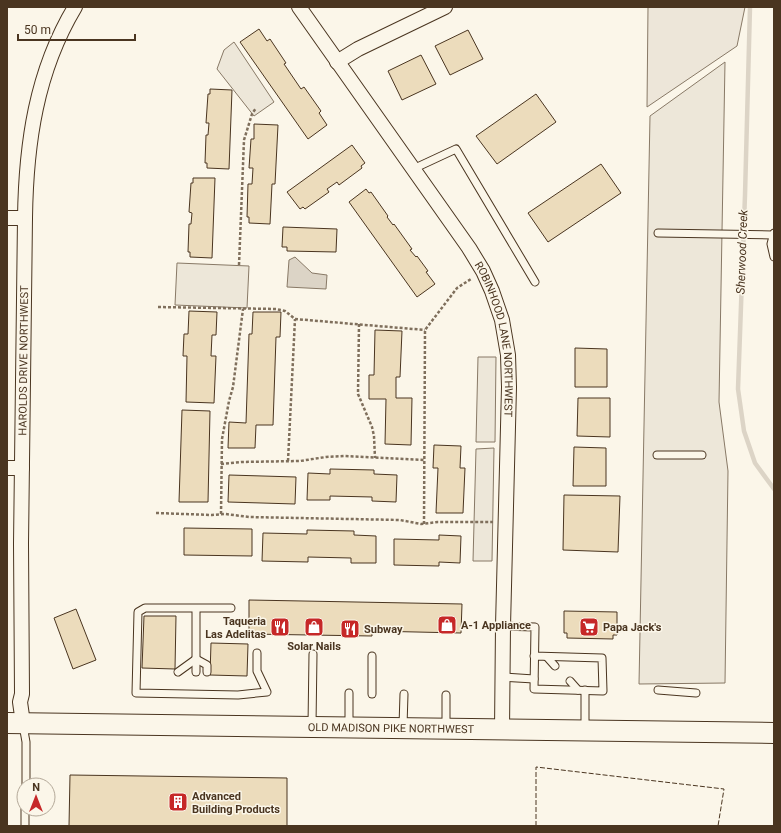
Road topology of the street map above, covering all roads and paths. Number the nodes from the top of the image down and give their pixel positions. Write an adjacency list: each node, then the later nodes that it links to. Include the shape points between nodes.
1 (75, 7): 8 (street, HAROLDS DRIVE NORTHWEST, via 54,47 38,97 27,158)
2 (299, 7): 4 (street, ROBINHOOD LANE NORTHWEST)
3 (445, 7): 4 (street, via 358,49)
4 (337, 62): 6 (street, ROBINHOOD LANE NORTHWEST)
5 (256, 108): 12 (path, via 244,140)
6 (413, 169): 13 (street, ROBINHOOD LANE NORTHWEST); 14 (lane, via 456,149)
7 (7, 218): 8 (street)
8 (25, 218): 27 (street, HAROLDS DRIVE NORTHWEST)
9 (658, 233): 10 (lane)
10 (773, 234): 11 (lane)
11 (774, 257)
12 (239, 265)
13 (483, 271): 19 (path, via 457,288); 30 (street, ROBINHOOD LANE NORTHWEST, via 502,320 508,349)
14 (535, 282)
15 (158, 307): 16 (path)
16 (243, 309): 17 (path, via 280,310); 25 (path, via 234,387 222,439)
17 (295, 319): 18 (path); 24 (path)
18 (359, 324): 19 (path); 22 (path, via 358,394 372,427)
19 (425, 330): 23 (path)
20 (657, 455): 21 (lane)
21 (702, 455)
22 (375, 458): 23 (path); 24 (path, via 344,456)
23 (424, 460): 31 (path)
24 (288, 461): 25 (path)
25 (221, 464): 29 (path)
26 (7, 468): 27 (street)
27 (22, 468): 55 (street, HAROLDS DRIVE NORTHWEST, via 22,694)
28 (156, 513): 29 (path)
29 (221, 514): 31 (path, via 400,520)
30 (506, 522): 31 (path); 34 (street, ROBINHOOD LANE NORTHWEST)
31 (424, 524)
32 (231, 608): 33 (lane)
33 (196, 609): 35 (lane, via 145,608 138,612 136,693 196,691 238,695 268,692 256,670); 40 (lane)
34 (503, 626): 38 (lane, via 535,628); 45 (street, ROBINHOOD LANE NORTHWEST)
35 (257, 652)
36 (313, 654): 56 (lane)
37 (372, 656): 52 (lane)
38 (534, 656): 39 (lane); 46 (lane)
39 (547, 657): 41 (lane); 48 (lane, via 602,658 603,691)
40 (196, 659): 42 (lane); 43 (lane); 44 (lane, via 207,665)
41 (555, 666)
42 (178, 672)
43 (196, 672)
44 (207, 672)
45 (502, 677): 46 (lane); 60 (street, ROBINHOOD LANE NORTHWEST)
46 (534, 679): 48 (lane, via 534,689)
47 (570, 681): 48 (lane)
48 (582, 690): 61 (lane)
49 (658, 690): 51 (lane)
50 (350, 693): 57 (lane)
51 (696, 693)
52 (372, 694)
53 (404, 694): 58 (lane)
54 (446, 695): 59 (lane)
55 (15, 723): 56 (main road, OLD MADISON PIKE NORTHWEST); 63 (lane, via 26,742)
56 (312, 727): 57 (main road, OLD MADISON PIKE NORTHWEST)
57 (349, 728): 58 (main road, OLD MADISON PIKE NORTHWEST)
58 (403, 728): 59 (main road, OLD MADISON PIKE NORTHWEST)
59 (446, 729): 60 (main road, OLD MADISON PIKE NORTHWEST)
60 (502, 730): 61 (main road, OLD MADISON PIKE NORTHWEST)
61 (585, 730): 62 (main road, OLD MADISON PIKE NORTHWEST)
62 (774, 733)
63 (26, 777)

